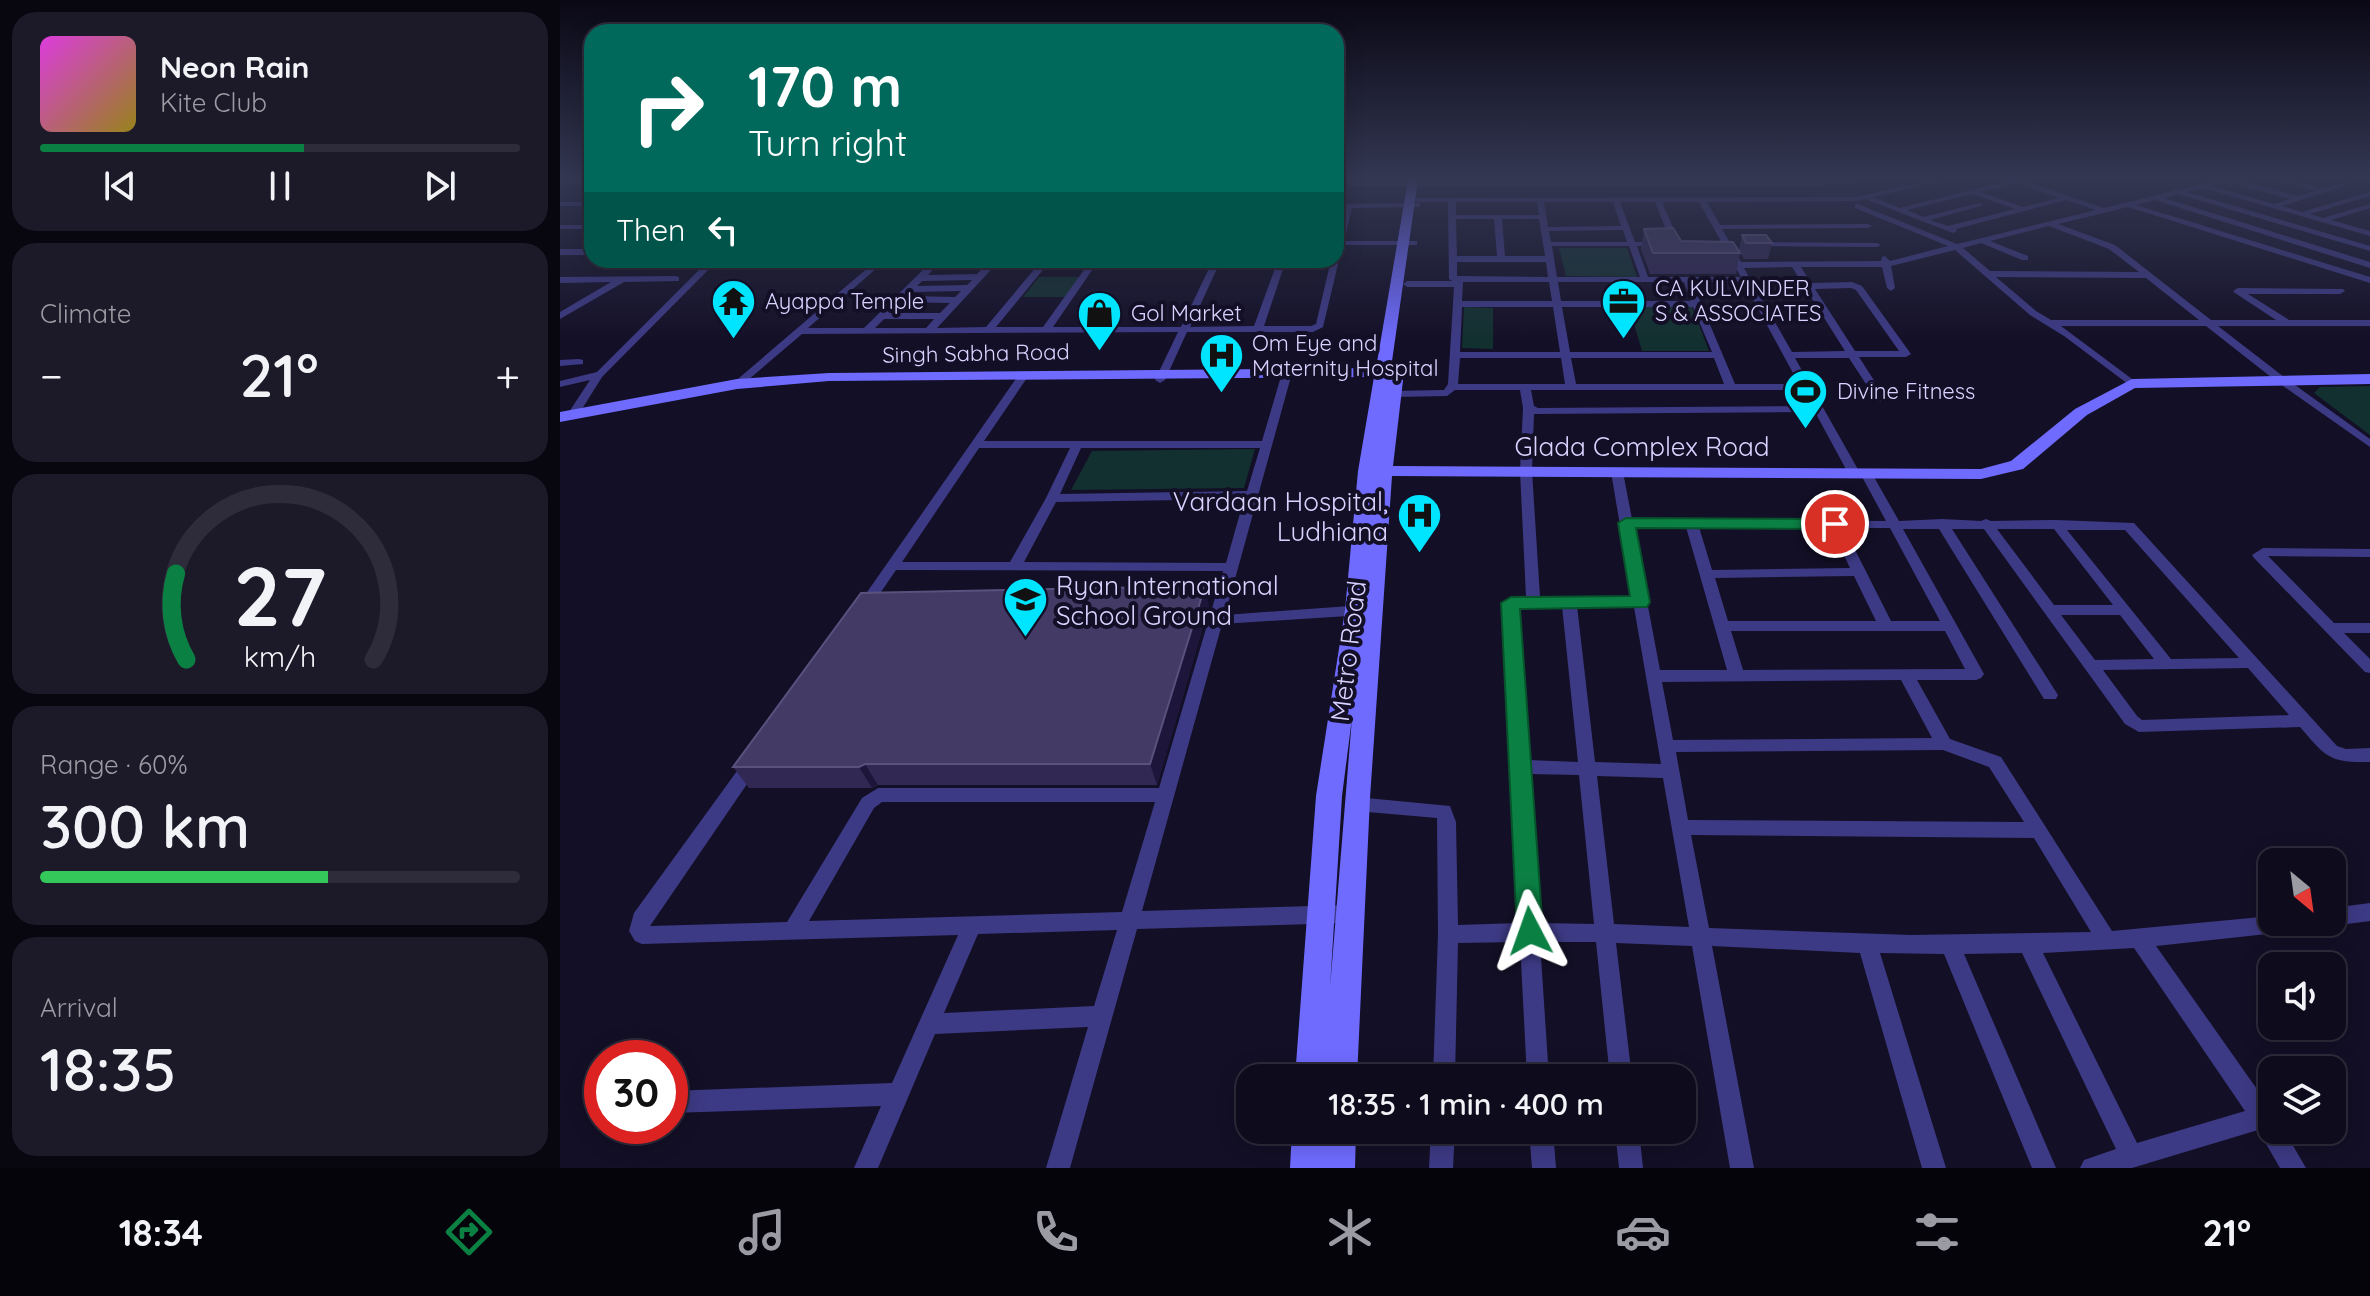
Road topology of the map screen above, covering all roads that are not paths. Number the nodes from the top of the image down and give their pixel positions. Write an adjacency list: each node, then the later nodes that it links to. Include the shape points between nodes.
1 (1411, 235): 17 (street, Metro Road)
2 (1453, 235): 31 (street)
3 (1499, 235): 32 (street)
4 (1546, 235): 19 (street)
5 (1629, 235): 20 (street)
6 (1672, 235): 18 (street)
7 (1722, 235): 21 (street)
8 (1872, 235): 22 (street)
9 (1929, 235): 23 (street)
10 (1963, 235): 16 (street)
11 (2007, 235): 16 (street)
12 (2078, 235): 48 (street, via 2112,247)
13 (2225, 235): 58 (street)
14 (2272, 235): 37 (street)
15 (2321, 235): 24 (street)
16 (1981, 241): 23 (street); 30 (street)
17 (1410, 243): 25 (street); 60 (street, Metro Road); 98 (street, Metro Road)
18 (1676, 243): 20 (street); 28 (street)
19 (1548, 244): 20 (street); 33 (street)
20 (1632, 244): 55 (street)
21 (1727, 244): 22 (street); 34 (street)
22 (1877, 245): 35 (street)
23 (1957, 247): 35 (street); 47 (street)
24 (2370, 249)
25 (1344, 251)
26 (560, 252): 27 (street)
27 (584, 252)
28 (1681, 257)
29 (1723, 258): 34 (street)
30 (2025, 258)
31 (1453, 259): 32 (street); 59 (street, via 1453,279)
32 (1501, 259): 33 (street)
33 (1551, 259): 54 (street)
34 (1737, 262): 36 (street); 57 (street)
35 (1887, 264): 36 (street); 63 (street)
36 (1795, 265): 61 (street)
37 (2370, 265)
38 (706, 268): 93 (street)
39 (873, 268): 84 (street)
40 (930, 268): 50 (street)
41 (988, 268): 49 (street)
42 (1040, 268): 82 (street)
43 (1089, 268): 83 (street)
44 (1213, 268): 78 (street)
45 (1279, 268): 79 (street)
46 (1333, 268): 79 (street, via 1318,327)
47 (1988, 274): 48 (street); 74 (street)
48 (2147, 275): 75 (street)
49 (978, 277): 50 (street); 62 (street)
50 (920, 278): 64 (street)
51 (676, 279): 53 (street)
52 (560, 280): 53 (street)
53 (621, 280): 71 (street)
54 (1555, 280): 55 (street); 59 (street); 69 (street)
55 (1645, 280): 56 (street)
56 (1687, 280): 57 (street); 70 (street)
57 (1747, 280): 88 (street)
58 (2370, 280)
59 (1459, 282): 60 (street); 68 (street)
60 (1407, 284): 98 (street, Metro Road)
61 (1808, 286): 89 (street); 89 (street, via 1859,288 1906,352)
62 (968, 288): 64 (street); 67 (street)
63 (1891, 288)
64 (908, 289): 66 (street)
65 (2340, 291): 76 (street, via 2238,291)
66 (898, 299): 67 (street); 72 (street)
67 (957, 300): 73 (street)
68 (1457, 304): 69 (street); 85 (street)
69 (1558, 304): 70 (street); 86 (street)
70 (1697, 304): 87 (street)
71 (560, 316)
72 (882, 316): 73 (street); 80 (street)
73 (942, 316): 81 (street)
74 (2050, 323): 75 (street); 101 (street)
75 (2207, 323): 76 (street); 96 (street)
76 (2287, 323): 77 (street)
77 (2370, 323)
78 (1182, 329): 79 (street); 83 (street); 94 (street)
79 (1258, 329)
80 (867, 330): 81 (street); 84 (street)
81 (929, 330): 82 (street)
82 (989, 330): 83 (street)
83 (1046, 330)
84 (802, 331): 100 (street)
85 (1455, 355): 86 (street); 102 (street)
86 (1566, 355): 87 (street); 104 (street)
87 (1718, 355): 105 (street)
88 (1789, 355): 89 (street); 106 (street)
89 (1853, 355): 107 (street)
90 (579, 362): 91 (street)
91 (560, 363)
92 (1286, 376): 94 (street, Singh Sabha Road); 98 (street, Singh Sabha Road); 111 (street)
93 (597, 377): 99 (street); 110 (street)
94 (1162, 377): 95 (street, Singh Sabha Road)
95 (1022, 378): 100 (street, Singh Sabha Road, via 829,377); 110 (street, Singh Sabha Road, via 766,387); 113 (street)
96 (2280, 379): 97 (street, Glada Complex Road); 101 (street, Glada Complex Road); 112 (street)
97 (2370, 379)
98 (1390, 380): 102 (street, via 1447,393); 115 (street, Metro Road)
99 (560, 384)
100 (737, 384): 110 (street, Singh Sabha Road)
101 (2132, 384): 118 (street, Glada Complex Road, via 2101,399 2006,470)
102 (1453, 385): 103 (street)
103 (1525, 387): 104 (street); 108 (street)
104 (1571, 387): 105 (street)
105 (1731, 387): 106 (street)
106 (1807, 387): 109 (street)
107 (1881, 399)
108 (1529, 408): 109 (street); 116 (street)
109 (1819, 409): 118 (street)
110 (564, 418)
111 (1266, 444): 114 (street); 119 (street)
112 (2370, 444)
113 (978, 445): 114 (street); 129 (street)
114 (1077, 445): 120 (street)
115 (1375, 471): 116 (street, Glada Complex Road); 137 (street, Metro Road)
116 (1526, 471): 117 (street, Glada Complex Road); 135 (street)
117 (1617, 472): 118 (street, Glada Complex Road); 121 (street)
118 (1860, 473): 123 (street)
119 (1253, 495): 120 (street); 131 (street)
120 (1052, 498): 130 (street)
121 (1626, 523): 122 (street); 136 (street)
122 (1691, 523): 126 (street); 133 (street)
123 (1895, 523): 124 (street); 126 (street); 144 (street)
124 (1942, 523): 125 (street); 154 (street)
125 (1986, 523): 127 (street); 138 (street)
126 (1835, 524): 132 (street)
127 (2056, 524): 139 (street); 148 (street, via 2132,527)
128 (2370, 553): 145 (street, via 2259,555)
129 (892, 566): 130 (street); 140 (street)
130 (1014, 567): 131 (street)
131 (1231, 567): 141 (street)
132 (1860, 572): 133 (street); 143 (street)
133 (1706, 574): 142 (street)
134 (1569, 601): 135 (street); 136 (street); 161 (street)
135 (1533, 602): 160 (street, via 1510,605)
136 (1640, 602): 152 (street)
137 (1364, 610): 141 (street); 164 (street, Metro Road); 169 (street, Metro Road, via 1329,796)
138 (2049, 610): 139 (street); 149 (street)
139 (2122, 610): 147 (street)
140 (856, 617)
141 (1216, 620): 163 (street)
142 (1722, 626): 143 (street); 153 (street)
143 (1886, 626): 144 (street)
144 (1950, 626): 151 (street, via 1976,674)
145 (2331, 628): 146 (street); 150 (street)
146 (2370, 628)
147 (2166, 663): 148 (street); 149 (street)
148 (2252, 663): 155 (street)
149 (2089, 665): 155 (street, via 2139,726)
150 (2370, 668)
151 (1906, 674): 153 (street); 156 (street)
152 (1653, 676): 153 (street); 157 (street)
153 (1737, 676)
154 (2050, 695)
155 (2303, 721): 158 (street, via 2338,755)
156 (1944, 744): 157 (street); 166 (street, via 1995,762)
157 (1666, 746): 162 (street)
158 (2370, 755)
159 (757, 756): 175 (street, via 641,919 639,931 649,936)
160 (1520, 767): 161 (street); 174 (street)
161 (1590, 769): 162 (street); 177 (street)
162 (1669, 771): 165 (street)
163 (1167, 795): 171 (street); 175 (street, via 878,795 868,803)
164 (1356, 804): 168 (street, Metro Road); 176 (street, via 1444,811)
165 (1680, 827): 166 (street); 178 (street)
166 (2039, 830): 180 (street)
167 (2370, 912): 170 (street)
168 (1347, 914): 169 (street); 187 (street, Metro Road)
169 (1319, 915): 171 (street); 186 (street, Metro Road)
170 (2346, 915)
171 (1128, 919): 172 (street); 184 (street)
172 (972, 925): 175 (street); 185 (street)
173 (2258, 926): 179 (street)
174 (1530, 931): 176 (street); 177 (street); 189 (street)
175 (792, 932)
176 (1448, 934): 188 (street)
177 (1605, 934): 178 (street); 190 (street)
178 (1699, 937): 181 (street); 209 (street)
179 (2139, 939): 180 (street); 193 (street)
180 (2107, 941): 183 (street)
181 (1867, 943): 182 (street); 210 (street)
182 (1950, 944): 183 (street); 211 (street)
183 (2028, 944): 201 (street)
184 (1101, 1016): 185 (street); 203 (street)
185 (927, 1024): 191 (street)
186 (1312, 1064)
187 (1342, 1064)
188 (1444, 1064)
189 (1537, 1064)
190 (1619, 1064)
191 (897, 1094): 192 (street); 202 (street)
192 (688, 1101)
193 (2258, 1110)
194 (2258, 1118): 201 (street)
195 (1308, 1144): 204 (street)
196 (1339, 1144): 205 (street)
197 (1442, 1144): 206 (street)
198 (1542, 1144): 207 (street)
199 (1628, 1144): 208 (street)
200 (2279, 1144): 213 (street)
201 (2131, 1155): 212 (street)
202 (866, 1168)
203 (1058, 1168)
204 (1307, 1168)
205 (1338, 1168)
206 (1441, 1168)
207 (1544, 1168)
208 (1631, 1168)
209 (1742, 1168)
210 (1934, 1168)
211 (2044, 1168)
212 (2092, 1168)
213 (2294, 1168)

